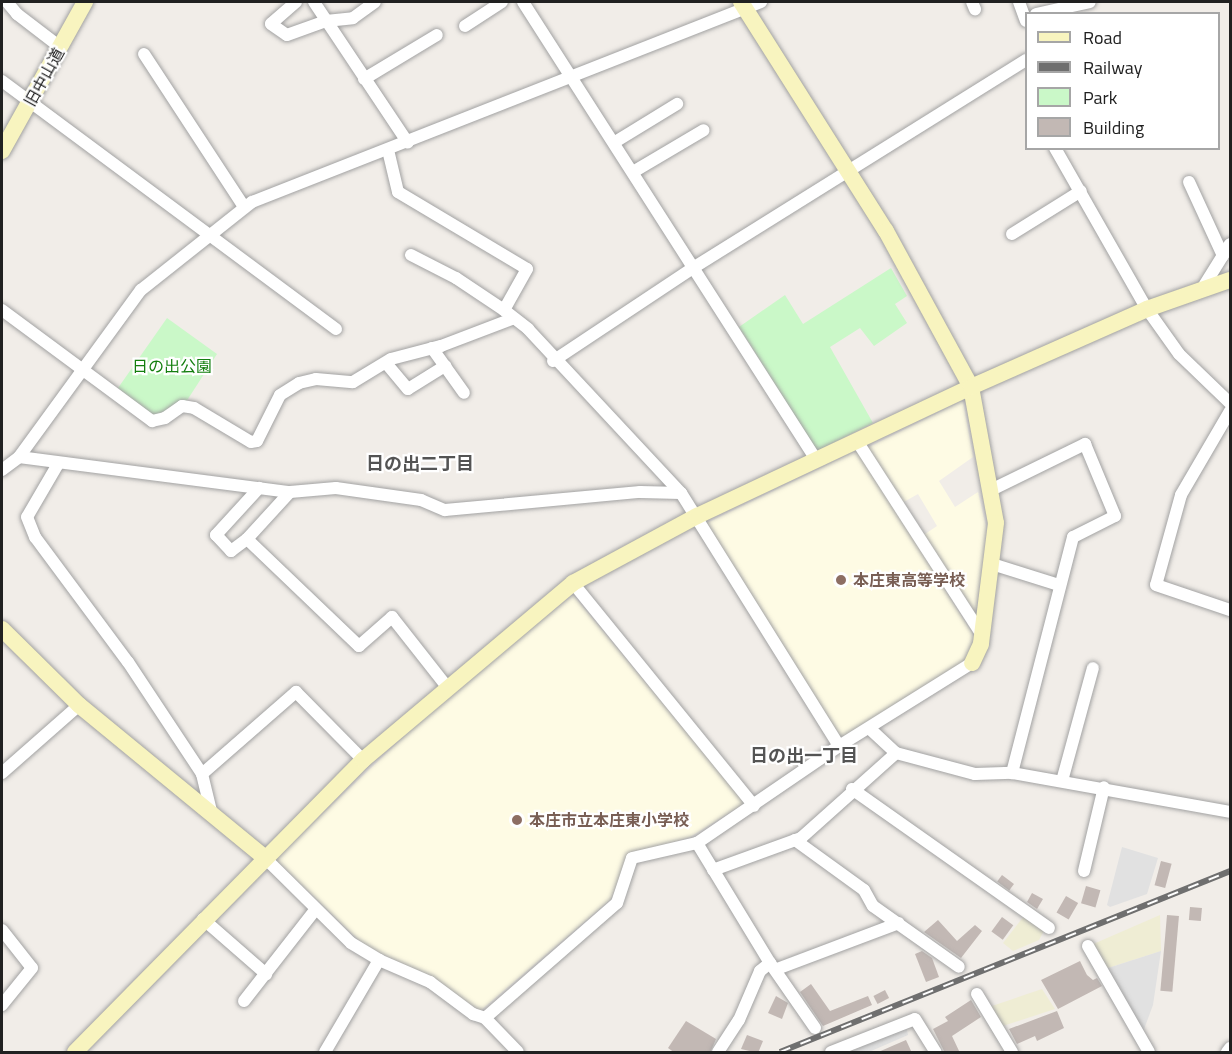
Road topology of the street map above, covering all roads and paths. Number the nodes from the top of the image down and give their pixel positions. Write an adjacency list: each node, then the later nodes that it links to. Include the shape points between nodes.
1 (7, 2): 15 (street)
2 (85, 2): 15 (street, 旧中山道)
3 (296, 2): 12 (street, via 270,24 287,35)
4 (314, 2): 12 (street)
5 (375, 2): 12 (street, via 353,18)
6 (502, 2): 13 (street)
7 (523, 2): 18 (street)
8 (761, 2): 10 (street)
9 (1090, 2): 11 (street)
10 (743, 4): 18 (street); 29 (street)
11 (1046, 12)
12 (326, 21): 19 (street)
13 (465, 26)
14 (437, 34): 19 (street)
15 (60, 47): 21 (street, 旧中山道)
16 (144, 54): 33 (street)
17 (1025, 61): 29 (street)
18 (573, 75): 24 (street); 25 (street)
19 (364, 79): 25 (street)
20 (2, 81): 21 (street)
21 (28, 104): 28 (street, 旧中山道); 35 (street)
22 (677, 104): 24 (street)
23 (704, 130): 30 (street)
24 (615, 142): 30 (street)
25 (408, 143): 26 (street)
26 (388, 150): 33 (street, via 323,172); 44 (street, via 398,192 527,269)
27 (1056, 150): 32 (street)
28 (2, 151)
29 (847, 171): 39 (street); 51 (street, via 886,231)
30 (633, 172): 39 (street)
31 (1190, 182): 38 (street)
32 (1082, 190): 34 (street); 42 (street)
33 (244, 207): 35 (street)
34 (1012, 234)
35 (209, 236): 45 (street); 50 (street, via 141,290)
36 (1230, 244): 38 (street)
37 (411, 255): 44 (street, via 456,278)
38 (1223, 256): 41 (street)
39 (693, 268): 47 (street); 57 (street)
40 (1230, 280): 41 (street)
41 (1202, 289): 42 (street)
42 (1147, 309): 51 (street); 53 (street, via 1179,354)
43 (2, 310): 50 (street)
44 (508, 315): 46 (street); 47 (street, via 528,329)
45 (336, 329)
46 (432, 348): 48 (street); 49 (street)
47 (553, 361): 63 (street)
48 (386, 363): 49 (street, via 408,389); 50 (street, via 353,382 316,379 288,389 280,395 257,441 251,442 194,408 182,406 165,418 152,421)
49 (445, 366): 52 (street)
50 (83, 368): 56 (street)
51 (971, 387): 55 (street); 61 (street)
52 (464, 393)
53 (1228, 398)
54 (1230, 411): 69 (street, via 1182,495 1156,585)
55 (858, 441): 57 (street); 71 (street)
56 (19, 457): 58 (street); 59 (street)
57 (817, 461): 64 (street)
58 (58, 464): 60 (street); 82 (street, via 27,517 35,537 128,662)
59 (2, 470)
60 (259, 488): 62 (street); 65 (street, via 216,535 231,551)
61 (991, 490): 66 (street, via 996,523); 68 (street, via 1085,444 1115,516 1073,537)
62 (290, 492): 63 (street, via 336,489 421,500 445,510 640,492); 65 (street)
63 (681, 493): 64 (street)
64 (697, 516): 67 (street); 77 (street)
65 (247, 539): 74 (street, via 359,646 392,616)
66 (992, 564): 68 (street); 71 (street)
67 (573, 583): 74 (street); 86 (street)
68 (1059, 585): 81 (street)
69 (1230, 610)
70 (2, 629): 75 (street)
71 (982, 635): 72 (street)
72 (972, 663): 76 (street)
73 (1093, 668): 83 (street)
74 (447, 687): 79 (street)
75 (79, 705): 80 (street); 88 (street)
76 (869, 728): 77 (street); 78 (street)
77 (839, 746): 86 (street)
78 (896, 753): 81 (street, via 975,774); 85 (street)
79 (363, 760): 82 (street, via 296,692); 91 (street)
80 (2, 773)
81 (1012, 773): 83 (street)
82 (202, 774): 88 (street)
83 (1062, 781): 84 (street)
84 (1104, 787): 87 (street); 93 (street)
85 (852, 789): 89 (street); 97 (street)
86 (754, 806): 90 (street)
87 (1230, 812)
88 (212, 815): 91 (street)
89 (795, 840): 92 (street); 96 (street, via 864,890 873,906)
90 (697, 843): 92 (street); 107 (street, via 632,858 617,903)
91 (264, 857): 94 (street); 95 (street)
92 (713, 870): 101 (street)
93 (1084, 871)
94 (315, 910): 100 (street, via 351,943); 103 (street)
95 (203, 919): 103 (street); 110 (street)
96 (899, 923): 101 (street); 102 (street)
97 (1049, 928)
98 (2, 930): 106 (street, via 32,968)
99 (1088, 946): 117 (street)
100 (379, 960): 107 (street, via 430,982); 111 (street)
101 (773, 966): 108 (street); 113 (street, via 760,971 739,1020)
102 (959, 967)
103 (266, 974): 105 (street)
104 (977, 994): 116 (street)
105 (244, 1001)
106 (2, 1005)
107 (485, 1018): 112 (street)
108 (815, 1028)
109 (1230, 1048): 118 (street)
110 (75, 1053)
111 (325, 1053)
112 (518, 1053)
113 (718, 1053)
114 (831, 1053): 115 (street, via 915,1019)
115 (936, 1053)
116 (1012, 1053)
117 (1149, 1053)
118 (1227, 1053)

